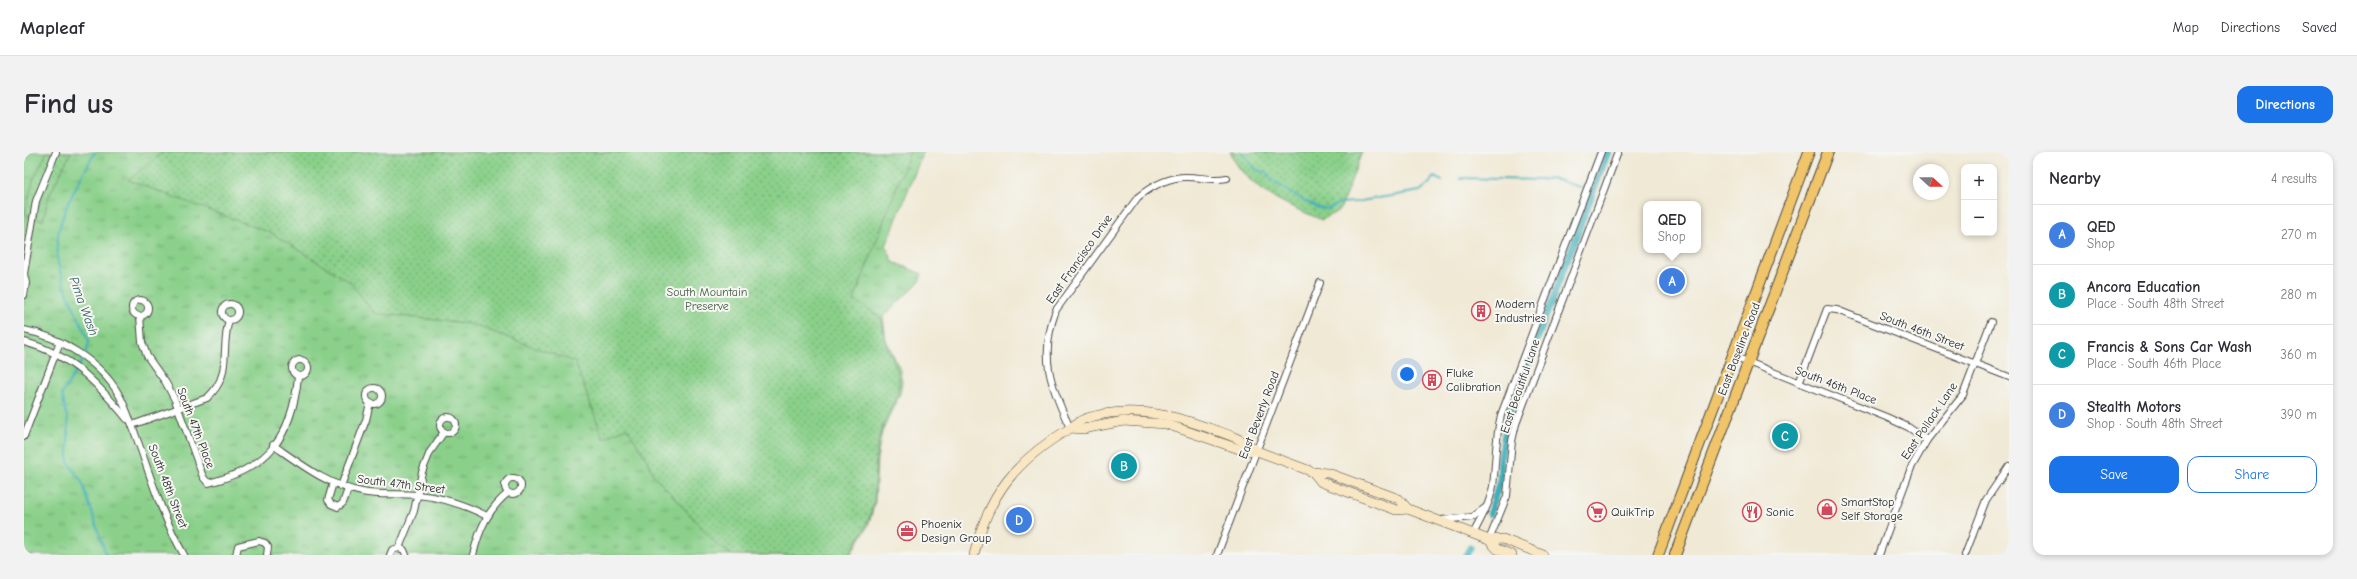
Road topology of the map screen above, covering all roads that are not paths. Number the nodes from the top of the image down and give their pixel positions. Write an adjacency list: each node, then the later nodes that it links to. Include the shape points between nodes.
1 (56, 152): 9 (street, via 36,201)
2 (1601, 152): 40 (street, East Beautiful Lane, via 1501,416 1496,435 1492,486)
3 (1618, 152): 44 (street, East Beautiful Lane, via 1516,424 1507,496)
4 (1809, 152): 7 (main road, East Baseline Road)
5 (1828, 152): 8 (main road, East Baseline Road)
6 (1227, 178): 28 (street, East Francisco Drive, via 1216,181 1185,177 1155,184 1138,196 1056,310 1049,329 1047,363 1050,383)
7 (1793, 194): 8 (main road); 19 (main road, East Baseline Road)
8 (1809, 201): 20 (main road, East Baseline Road)
9 (24, 274): 11 (street)
10 (1320, 283): 33 (street, East Beverly Road)
11 (24, 295)
12 (140, 316): 26 (street, South 47th Place, via 142,342 147,356 166,383)
13 (229, 320): 26 (street, via 224,368 219,384 207,398)
14 (1991, 322): 21 (street, East Pollack Lane)
15 (24, 330): 17 (street, South 48th Street, via 37,332)
16 (24, 342): 18 (street, South 48th Street)
17 (60, 342): 18 (street); 27 (street, South 48th Street, via 92,364 118,393)
18 (56, 352): 27 (street, South 48th Street, via 85,373); 30 (street)
19 (1733, 356): 20 (street, South 46th Place); 56 (main road, East Baseline Road)
20 (1747, 362): 24 (street, South 46th Place); 57 (main road, East Baseline Road)
21 (1976, 364): 23 (street, South 46th Street); 24 (street, South 46th Street, via 1837,310 1827,309); 31 (street, East Pollack Lane, via 1963,394)
22 (298, 376): 32 (street, via 292,416)
23 (2009, 377)
24 (1799, 382): 31 (street, South 46th Place, via 1886,417 1908,427)
25 (370, 403): 36 (street)
26 (178, 409): 27 (street); 32 (street, South 47th Place, via 208,483 255,465)
27 (132, 425): 46 (street, South 48th Street, via 162,508)
28 (1070, 428): 33 (main road, via 1078,421 1105,414 1137,411 1158,413 1246,441); 52 (main road, via 1057,434 1030,454 1002,485 988,510)
29 (444, 432): 39 (street, via 424,465)
30 (24, 436)
31 (1927, 440): 58 (street, East Pollack Lane, via 1911,468)
32 (273, 445): 35 (street, South 47th Street, via 310,472)
33 (1257, 451): 42 (main road, via 1313,472 1328,473 1400,499 1408,509); 53 (street, East Beverly Road)
34 (2009, 466): 59 (street, via 1986,500)
35 (333, 483): 36 (street, South 47th Street); 37 (street, via 328,500 334,506 338,507 343,503)
36 (341, 486): 37 (street, South 47th Street)
37 (348, 489): 39 (street, South 47th Street, via 364,493)
38 (508, 493): 41 (street, via 497,502)
39 (417, 495): 41 (street, South 47th Street, via 456,502); 45 (street, via 414,511)
40 (1486, 507): 42 (street, via 1472,517); 43 (street, East Beautiful Lane)
41 (487, 516): 51 (street)
42 (1437, 520): 43 (main road)
43 (1473, 534): 44 (main road)
44 (1489, 540): 54 (main road, via 1497,549); 55 (main road, via 1503,540)
45 (399, 548): 49 (street, via 394,548); 50 (street, via 404,550)
46 (184, 555)
47 (236, 555): 48 (street, via 238,546 262,542 268,547)
48 (267, 555)
49 (390, 555)
50 (406, 555)
51 (473, 555)
52 (974, 555)
53 (1217, 555)
54 (1512, 555)
55 (1543, 555)
56 (1658, 555)
57 (1675, 555)
58 (1879, 555)
59 (1965, 555)

